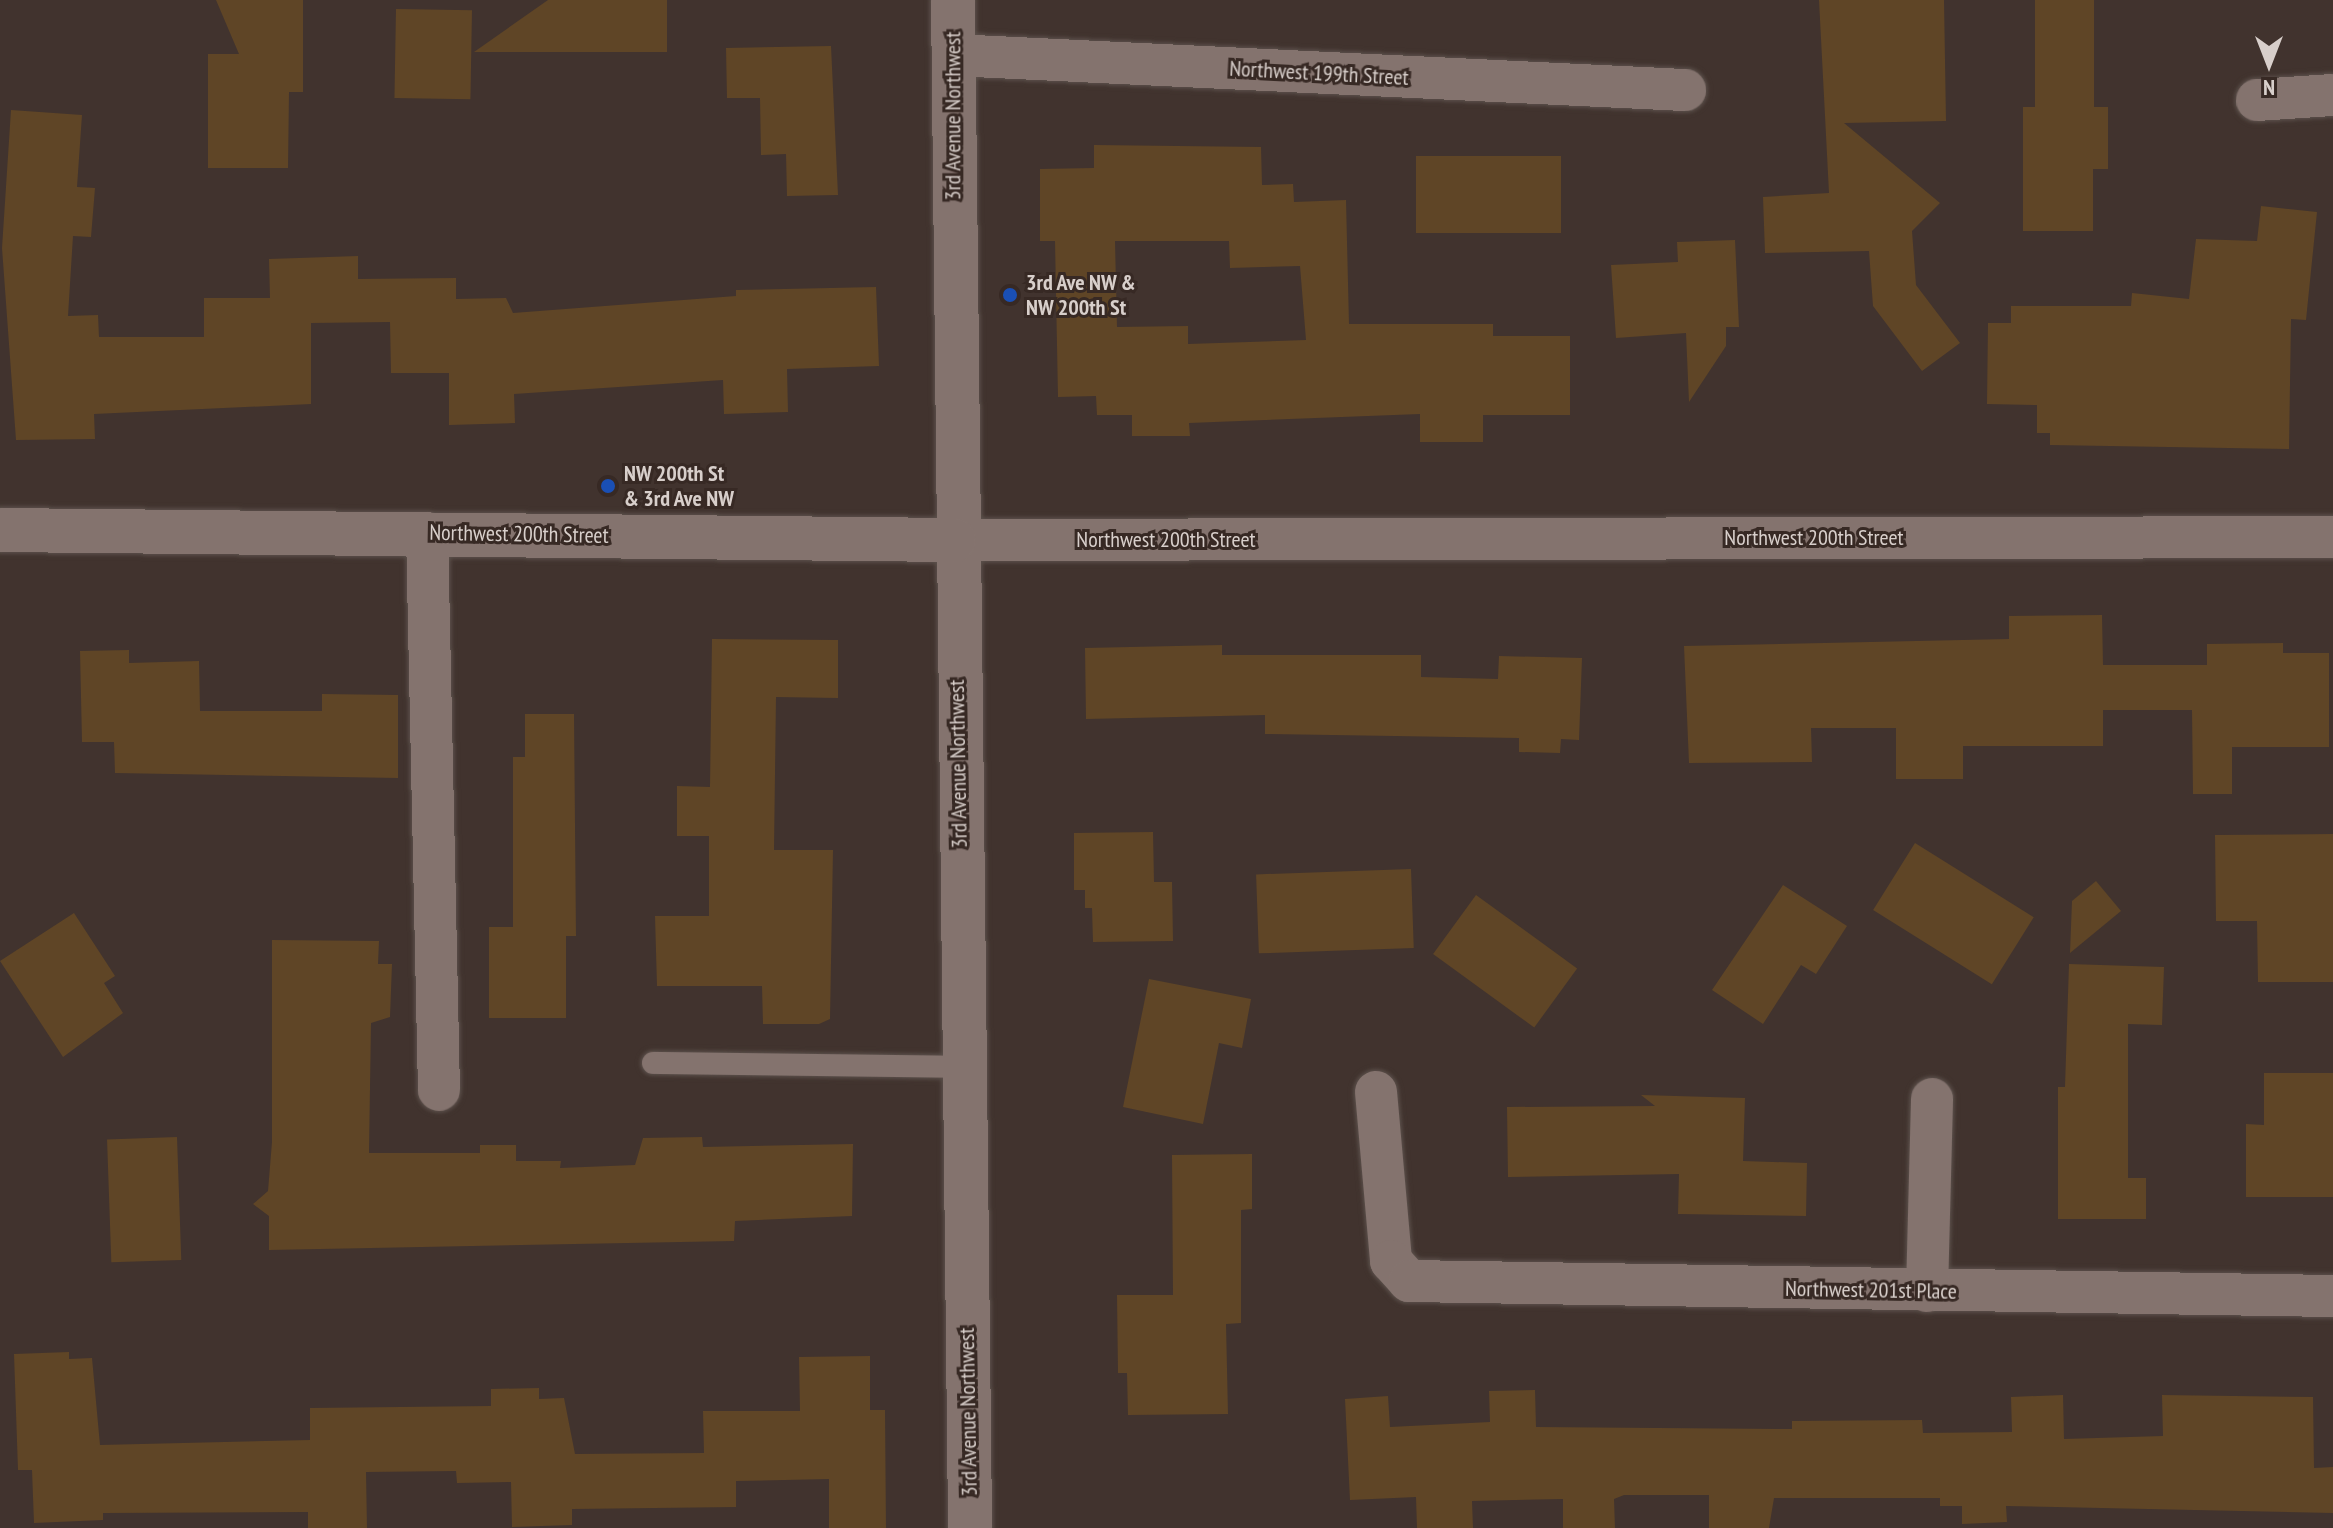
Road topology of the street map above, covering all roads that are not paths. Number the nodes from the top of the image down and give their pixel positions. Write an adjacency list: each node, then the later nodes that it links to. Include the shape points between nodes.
1 (953, 0): 2 (street, 3rd Avenue Northwest)
2 (953, 55): 3 (street, Northwest 199th Street); 9 (street, 3rd Avenue Northwest)
3 (1685, 90)
4 (2333, 95): 5 (street)
5 (2257, 100)
6 (0, 530): 7 (street, Northwest 200th Street)
7 (427, 533): 9 (street, Northwest 200th Street); 12 (street)
8 (2333, 537): 9 (street, Northwest 200th Street)
9 (954, 540): 11 (street, 3rd Avenue Northwest)
10 (653, 1063): 11 (lane)
11 (962, 1067): 17 (street, 3rd Avenue Northwest)
12 (439, 1090)
13 (1376, 1092): 15 (street, Northwest 201st Place, via 1391,1261 1396,1275 1409,1281)
14 (1932, 1099): 15 (street)
15 (1927, 1291): 16 (street, Northwest 201st Place)
16 (2333, 1296)
17 (970, 1528)

